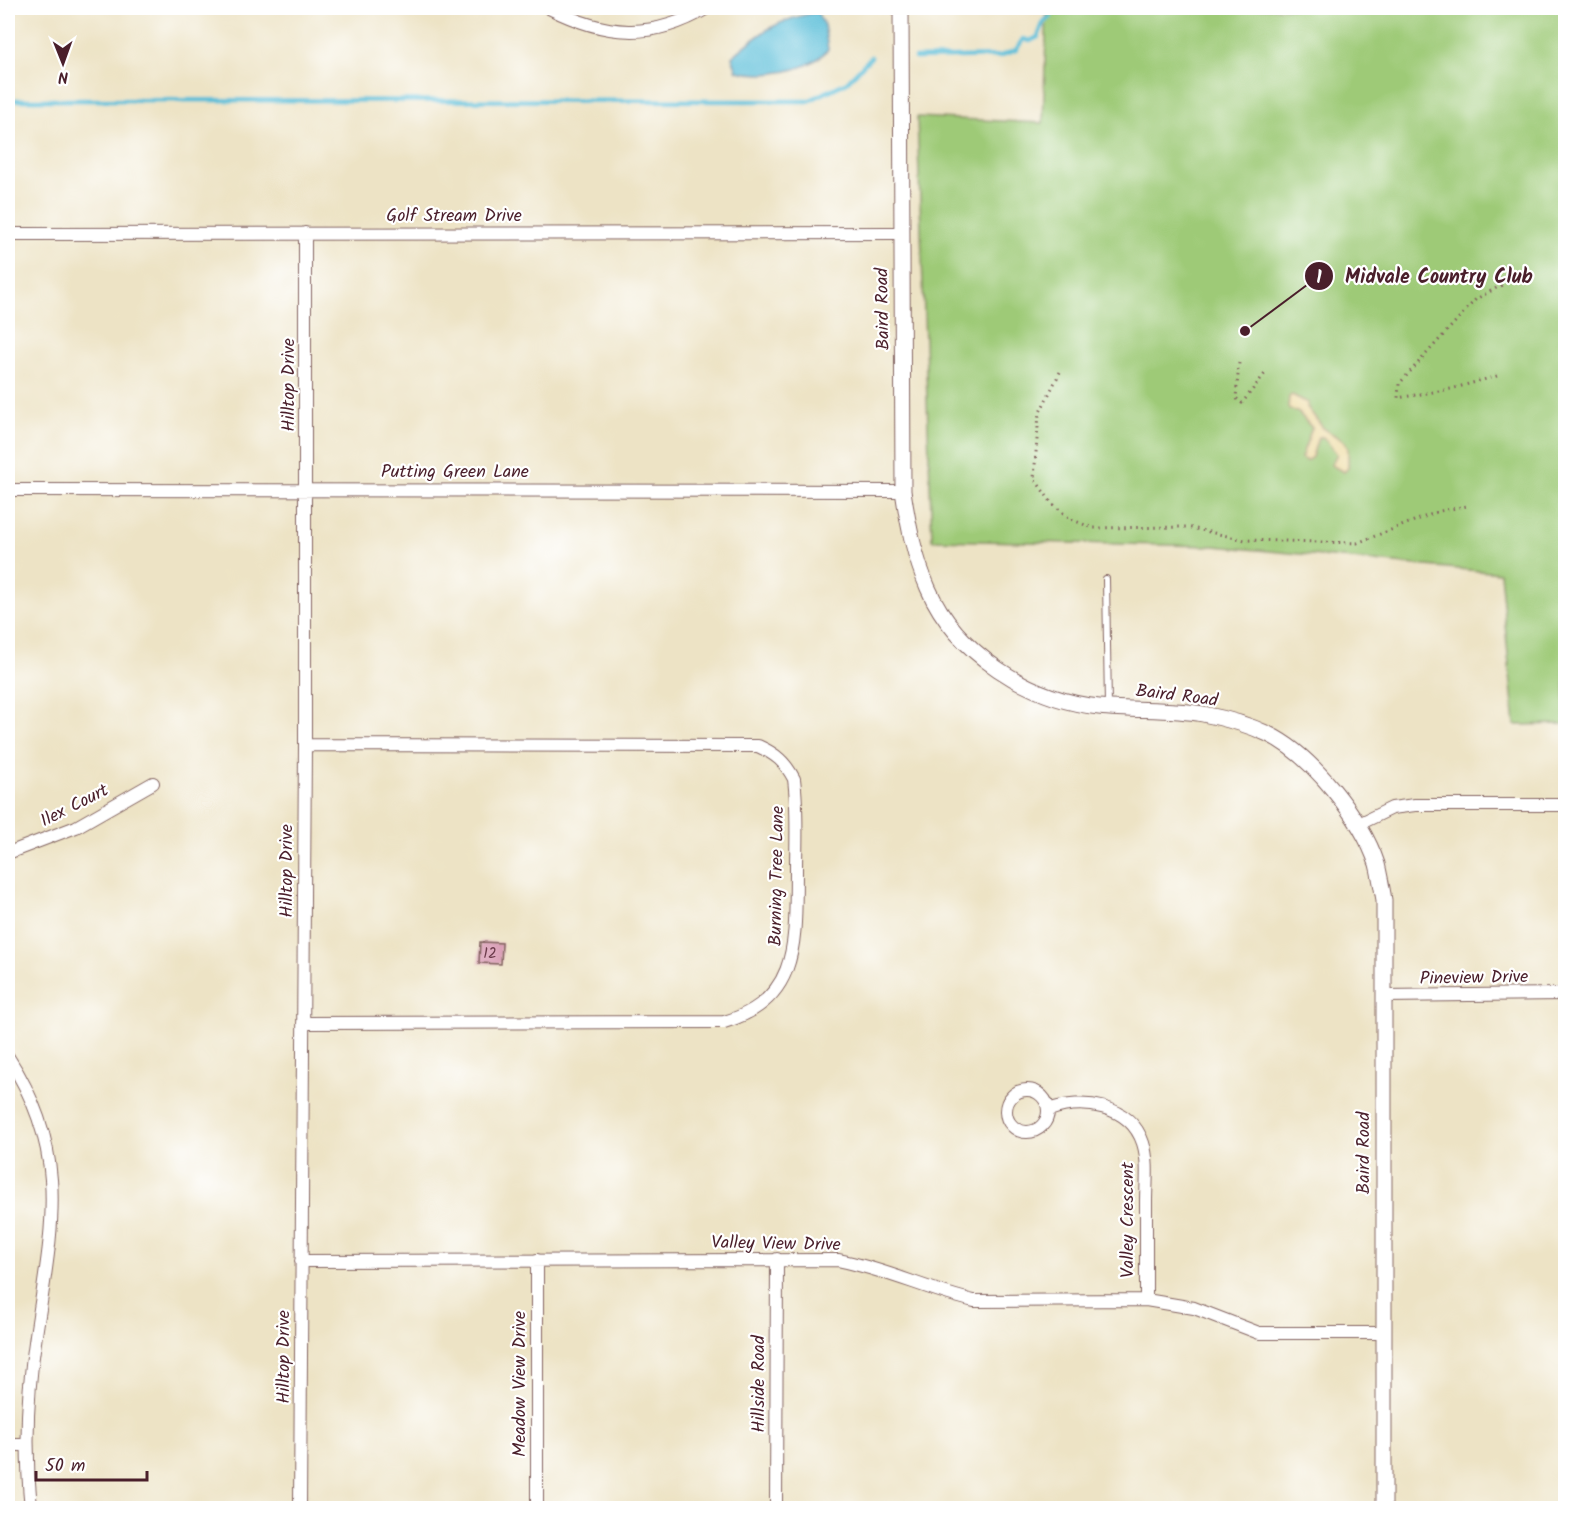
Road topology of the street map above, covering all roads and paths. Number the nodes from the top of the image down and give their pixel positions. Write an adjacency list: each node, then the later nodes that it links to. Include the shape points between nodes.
1 (549, 8): 2 (street, via 586,25 619,32 672,24)
2 (707, 8)
3 (901, 8): 5 (street, Baird Road)
4 (305, 233): 5 (street, Golf Stream Drive); 6 (street, Golf Stream Drive); 12 (street, Hilltop Drive)
5 (900, 233): 14 (street, Baird Road)
6 (8, 234)
7 (1502, 285): 11 (path, via 1476,299 1399,384 1398,398)
8 (1239, 363): 9 (path, via 1236,398 1242,403)
9 (1267, 371)
10 (1060, 372): 15 (path, via 1039,414 1034,478 1051,502 1070,519 1093,528 1187,527 1245,540 1358,543 1440,511)
11 (1497, 376)
12 (306, 489): 13 (street, Putting Green Lane); 14 (street, Putting Green Lane); 18 (street, Hilltop Drive)
13 (8, 490)
14 (903, 491): 17 (street, Baird Road, via 911,541 928,589 942,614 962,637 1005,674 1036,691 1068,702)
15 (1467, 506)
16 (1106, 579): 17 (lane)
17 (1108, 707): 21 (street, Baird Road, via 1203,714 1269,734 1311,766)
18 (305, 745): 25 (street, Hilltop Drive); 25 (street, Burning Tree Lane, via 758,746 787,765 794,779 795,933 785,975 774,993 743,1016 724,1022)
19 (153, 783): 22 (street, Ilex Court, via 75,827)
20 (1566, 805): 21 (street, via 1415,805 1392,808)
21 (1357, 825): 24 (street, Baird Road, via 1377,864 1384,900)
22 (8, 853)
23 (1566, 994): 24 (street, Pineview Drive)
24 (1384, 996): 32 (street, Baird Road)
25 (303, 1023): 30 (street, Hilltop Drive)
26 (8, 1057): 34 (street, via 38,1112 51,1181 52,1220 35,1336)
27 (1049, 1110): 31 (street, Valley Crescent, via 1063,1105 1098,1106 1116,1112 1137,1130 1146,1160)
28 (777, 1259): 29 (street, Valley View Drive); 31 (street, Valley View Drive, via 838,1260 862,1265 974,1301); 38 (street, Hillside Road)
29 (537, 1260): 30 (street, Valley View Drive); 37 (street, Meadow View Drive)
30 (301, 1261): 36 (street, Hilltop Drive)
31 (1146, 1300): 32 (street, Valley View Drive, via 1194,1308 1260,1333)
32 (1382, 1333): 39 (street, Baird Road)
33 (8, 1445): 34 (street)
34 (27, 1445): 35 (street)
35 (31, 1509)
36 (300, 1509)
37 (537, 1509)
38 (776, 1509)
39 (1384, 1509)

